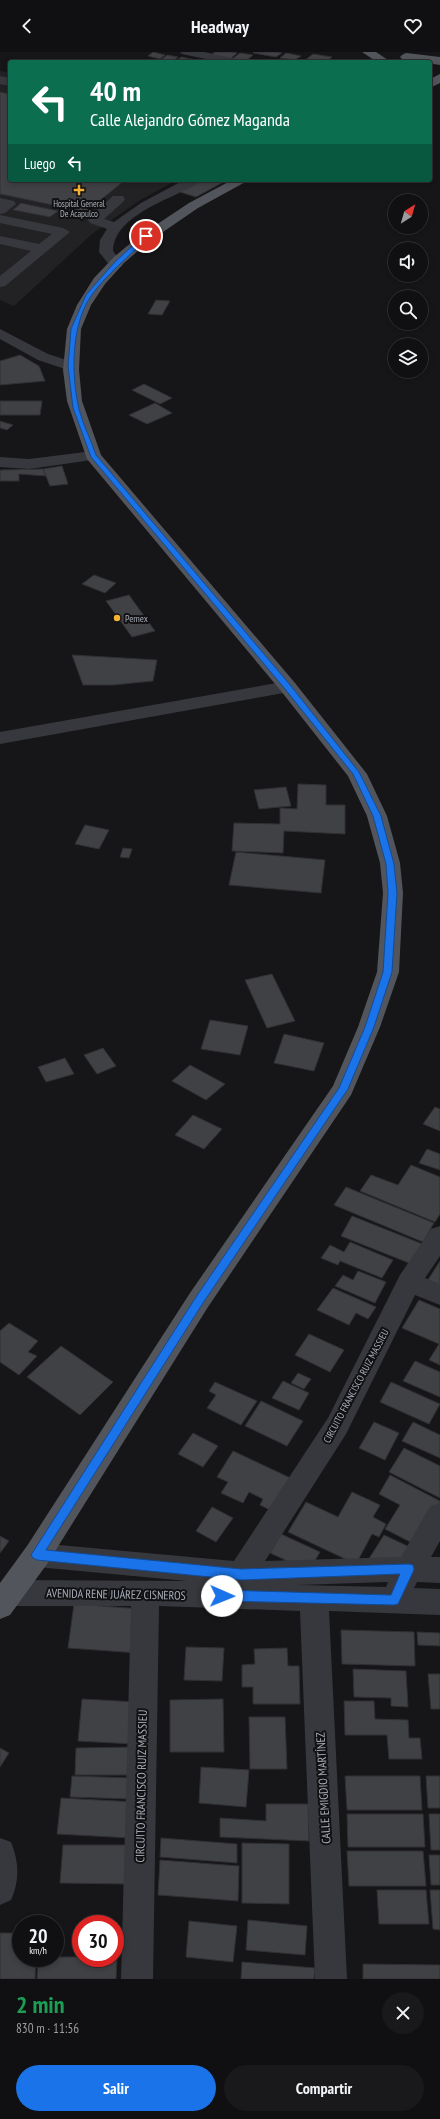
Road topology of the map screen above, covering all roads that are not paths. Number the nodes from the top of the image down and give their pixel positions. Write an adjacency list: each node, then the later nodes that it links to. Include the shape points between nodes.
1 (186, 52): 4 (street)
2 (368, 52): 5 (main road)
3 (404, 57): 6 (main road)
4 (228, 60)
5 (382, 60)
6 (431, 60)
7 (190, 182): 13 (street, via 146,205)
8 (239, 182): 17 (main road, via 146,236)
9 (118, 199): 13 (street, via 94,220)
10 (0, 202): 11 (street, via 9,204)
11 (0, 210)
12 (0, 219): 15 (street, via 63,232)
13 (115, 227): 17 (street, via 107,240 106,252)
14 (0, 240): 15 (street)
15 (42, 249): 18 (street)
16 (8, 262): 18 (street)
17 (116, 264): 21 (main road, via 88,296 74,329)
18 (23, 265): 19 (street)
19 (0, 283)
20 (0, 333): 21 (street, via 43,357)
21 (71, 366): 22 (main road, via 76,408)
22 (93, 456): 23 (street, via 30,464); 24 (main road)
23 (0, 462)
24 (288, 687): 25 (street); 30 (main road, via 356,774 377,816 390,864 393,893 388,972 369,1027 343,1089 199,1300)
25 (0, 738)
26 (440, 1236): 27 (street, CIRCUITO FRANCISCO RUIZ MASSIEU)
27 (410, 1282): 28 (street); 33 (street, CIRCUITO FRANCISCO RUIZ MASSIEU, via 337,1426)
28 (440, 1296)
29 (440, 1515): 31 (street)
30 (37, 1555): 33 (street); 36 (main road)
31 (409, 1569): 32 (street); 33 (street); 37 (street)
32 (440, 1570)
33 (241, 1574)
34 (145, 1593): 35 (street, AVENIDA RENE JUÁREZ CISNEROS); 36 (street, AVENIDA RENE JUÁREZ CISNEROS); 41 (street, CIRCUITO FRANCISCO RUIZ MASSIEU)
35 (314, 1598): 37 (street, AVENIDA RENE JUÁREZ CISNEROS); 42 (street, CALLE EMIGDIO MARTÍNEZ)
36 (4, 1600)
37 (394, 1600): 38 (street, AVENIDA RENE JUÁREZ CISNEROS)
38 (440, 1602)
39 (0, 1853): 40 (street, via 3,1865)
40 (0, 1889)
41 (137, 1979)
42 (331, 1979)

